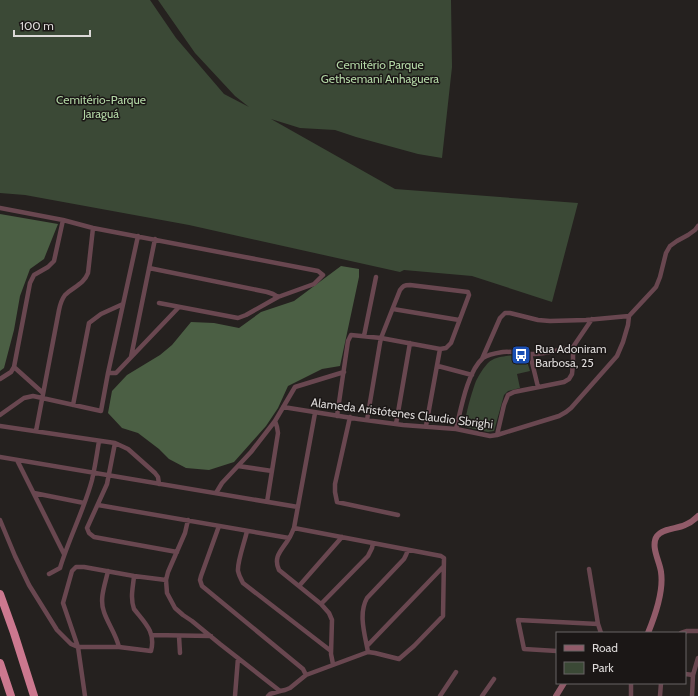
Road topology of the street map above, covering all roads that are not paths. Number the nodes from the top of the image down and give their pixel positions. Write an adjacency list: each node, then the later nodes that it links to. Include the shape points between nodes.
1 (0, 208): 2 (street)
2 (63, 220): 4 (street); 26 (street, via 54,261 34,275 30,283)
3 (698, 226): 14 (street, via 670,246 656,287)
4 (93, 228): 5 (street); 32 (street, via 86,278 65,296 59,310)
5 (138, 236): 6 (street); 11 (street)
6 (156, 239): 7 (street); 9 (street, via 324,274 314,284)
7 (149, 268): 9 (street, via 267,292); 23 (street)
8 (376, 276): 17 (street)
9 (278, 297): 12 (street, via 238,318)
10 (159, 303): 12 (street)
11 (123, 304): 28 (street); 33 (street, via 101,314 90,323)
12 (179, 307): 23 (street)
13 (393, 309): 16 (street); 16 (street, via 404,285 450,289 469,294); 18 (street)
14 (629, 316): 15 (street); 46 (street, Alameda Aristótenes Claudio Sbrighi, via 623,342 616,356 566,412)
15 (592, 319): 20 (street); 24 (street, via 545,321 505,313 500,318)
16 (460, 320): 21 (street, via 450,345)
17 (364, 336): 18 (street); 27 (street, via 351,335 349,338)
18 (381, 338): 19 (street); 39 (street)
19 (410, 343): 21 (street); 41 (street)
20 (573, 347): 22 (street); 31 (street, via 572,374 569,379)
21 (440, 349): 25 (street)
22 (530, 354): 24 (street, via 505,352 491,354); 31 (street)
23 (131, 357): 28 (street, via 116,373)
24 (482, 359): 29 (street)
25 (438, 366): 29 (street); 43 (street)
26 (14, 367): 30 (street); 32 (street)
27 (344, 372): 34 (street, via 295,387); 37 (street)
28 (108, 373): 33 (street, via 101,411)
29 (472, 375): 44 (street)
30 (0, 379)
31 (538, 387): 46 (street, via 508,395)
32 (42, 396): 33 (street); 36 (street, via 24,398); 45 (street)
33 (73, 405)
34 (283, 408): 35 (street, Alameda Aristótenes Claudio Sbrighi); 40 (street)
35 (315, 413): 37 (street, Alameda Aristótenes Claudio Sbrighi); 61 (street)
36 (0, 415)
37 (337, 416): 38 (street, Alameda Aristótenes Claudio Sbrighi)
38 (350, 417): 39 (street, Alameda Aristótenes Claudio Sbrighi); 62 (street, via 335,484 337,502)
39 (367, 420): 41 (street, Alameda Aristótenes Claudio Sbrighi)
40 (275, 421): 51 (street); 52 (street, via 278,433)
41 (396, 424): 43 (street, Alameda Aristótenes Claudio Sbrighi)
42 (0, 426): 45 (street)
43 (426, 426): 44 (street, Alameda Aristótenes Claudio Sbrighi)
44 (456, 429): 46 (street, Alameda Aristótenes Claudio Sbrighi, via 490,436)
45 (36, 431): 47 (street)
46 (497, 435)
47 (99, 440): 48 (street); 53 (street)
48 (115, 443): 54 (street); 55 (street, via 128,450 155,473)
49 (0, 457): 50 (street)
50 (17, 460): 53 (street); 56 (street)
51 (238, 466): 52 (street); 57 (street)
52 (272, 471): 58 (street)
53 (93, 473): 54 (street); 59 (street)
54 (109, 475): 55 (street); 60 (street)
55 (159, 484): 57 (street)
56 (34, 493): 59 (street); 74 (street)
57 (216, 493): 58 (street)
58 (267, 502): 61 (street)
59 (84, 503): 74 (street)
60 (98, 505): 65 (street); 73 (street, via 87,528 94,537)
61 (298, 507): 67 (street)
62 (398, 515)
63 (698, 516): 87 (main road, via 684,526 666,530 656,537 654,546 662,581)
64 (0, 520): 93 (street, via 29,585 58,630 71,644)
65 (188, 520): 66 (street); 73 (street)
66 (219, 526): 68 (street); 105 (street, via 201,576 202,586 303,669)
67 (294, 528): 69 (street); 70 (street)
68 (247, 531): 70 (street); 96 (street, via 238,565 238,573 243,583)
69 (342, 537): 71 (street); 81 (street)
70 (289, 538): 81 (street, via 279,552 277,565 279,570)
71 (373, 543): 72 (street); 83 (street, via 368,556)
72 (408, 550): 75 (street, via 441,556 444,558); 92 (street, via 404,559 367,598 362,616)
73 (177, 552): 80 (street)
74 (64, 554): 78 (street, via 60,568)
75 (443, 566): 92 (street); 97 (street, via 443,616 399,659)
76 (589, 569): 84 (street)
77 (108, 572): 79 (street); 93 (street, via 84,567 76,567 71,572 63,603); 94 (street, via 102,595 102,608)
78 (49, 574)
79 (134, 576): 80 (street); 89 (street, via 132,604)
80 (166, 580): 91 (street, via 167,593 175,608)
81 (299, 586): 83 (street)
82 (0, 594): 108 (highway)
83 (321, 604): 96 (street, via 332,620)
84 (598, 624): 86 (street); 95 (street, via 518,620 524,649)
85 (698, 630): 88 (street)
86 (601, 632)
87 (648, 632)
88 (684, 632)
89 (152, 635): 90 (street); 94 (street, via 151,651)
90 (179, 636): 91 (street); 98 (street)
91 (211, 636): 99 (street)
92 (367, 646): 97 (street)
93 (78, 647): 94 (street); 118 (street)
94 (120, 647)
95 (556, 650)
96 (331, 651): 102 (street)
97 (368, 652): 102 (street)
98 (180, 653)
99 (238, 658): 112 (street); 119 (street)
100 (698, 658): 106 (street)
101 (0, 663): 115 (highway)
102 (333, 664): 105 (street)
103 (456, 672): 121 (street)
104 (686, 674): 106 (street)
105 (306, 675): 112 (street, via 290,688)
106 (693, 675): 113 (street)
107 (494, 679): 122 (street)
108 (30, 684): 116 (highway); 117 (highway)
109 (563, 684): 123 (main road)
110 (631, 684): 124 (street)
111 (661, 684): 125 (street)
112 (280, 690): 120 (street)
113 (692, 690): 114 (street); 126 (street)
114 (698, 691)
115 (10, 694)
116 (34, 696)
117 (39, 696)
118 (85, 696)
119 (235, 696)
120 (268, 696)
121 (440, 696)
122 (482, 696)
123 (556, 696)
124 (631, 696)
125 (660, 696)
126 (692, 696)

